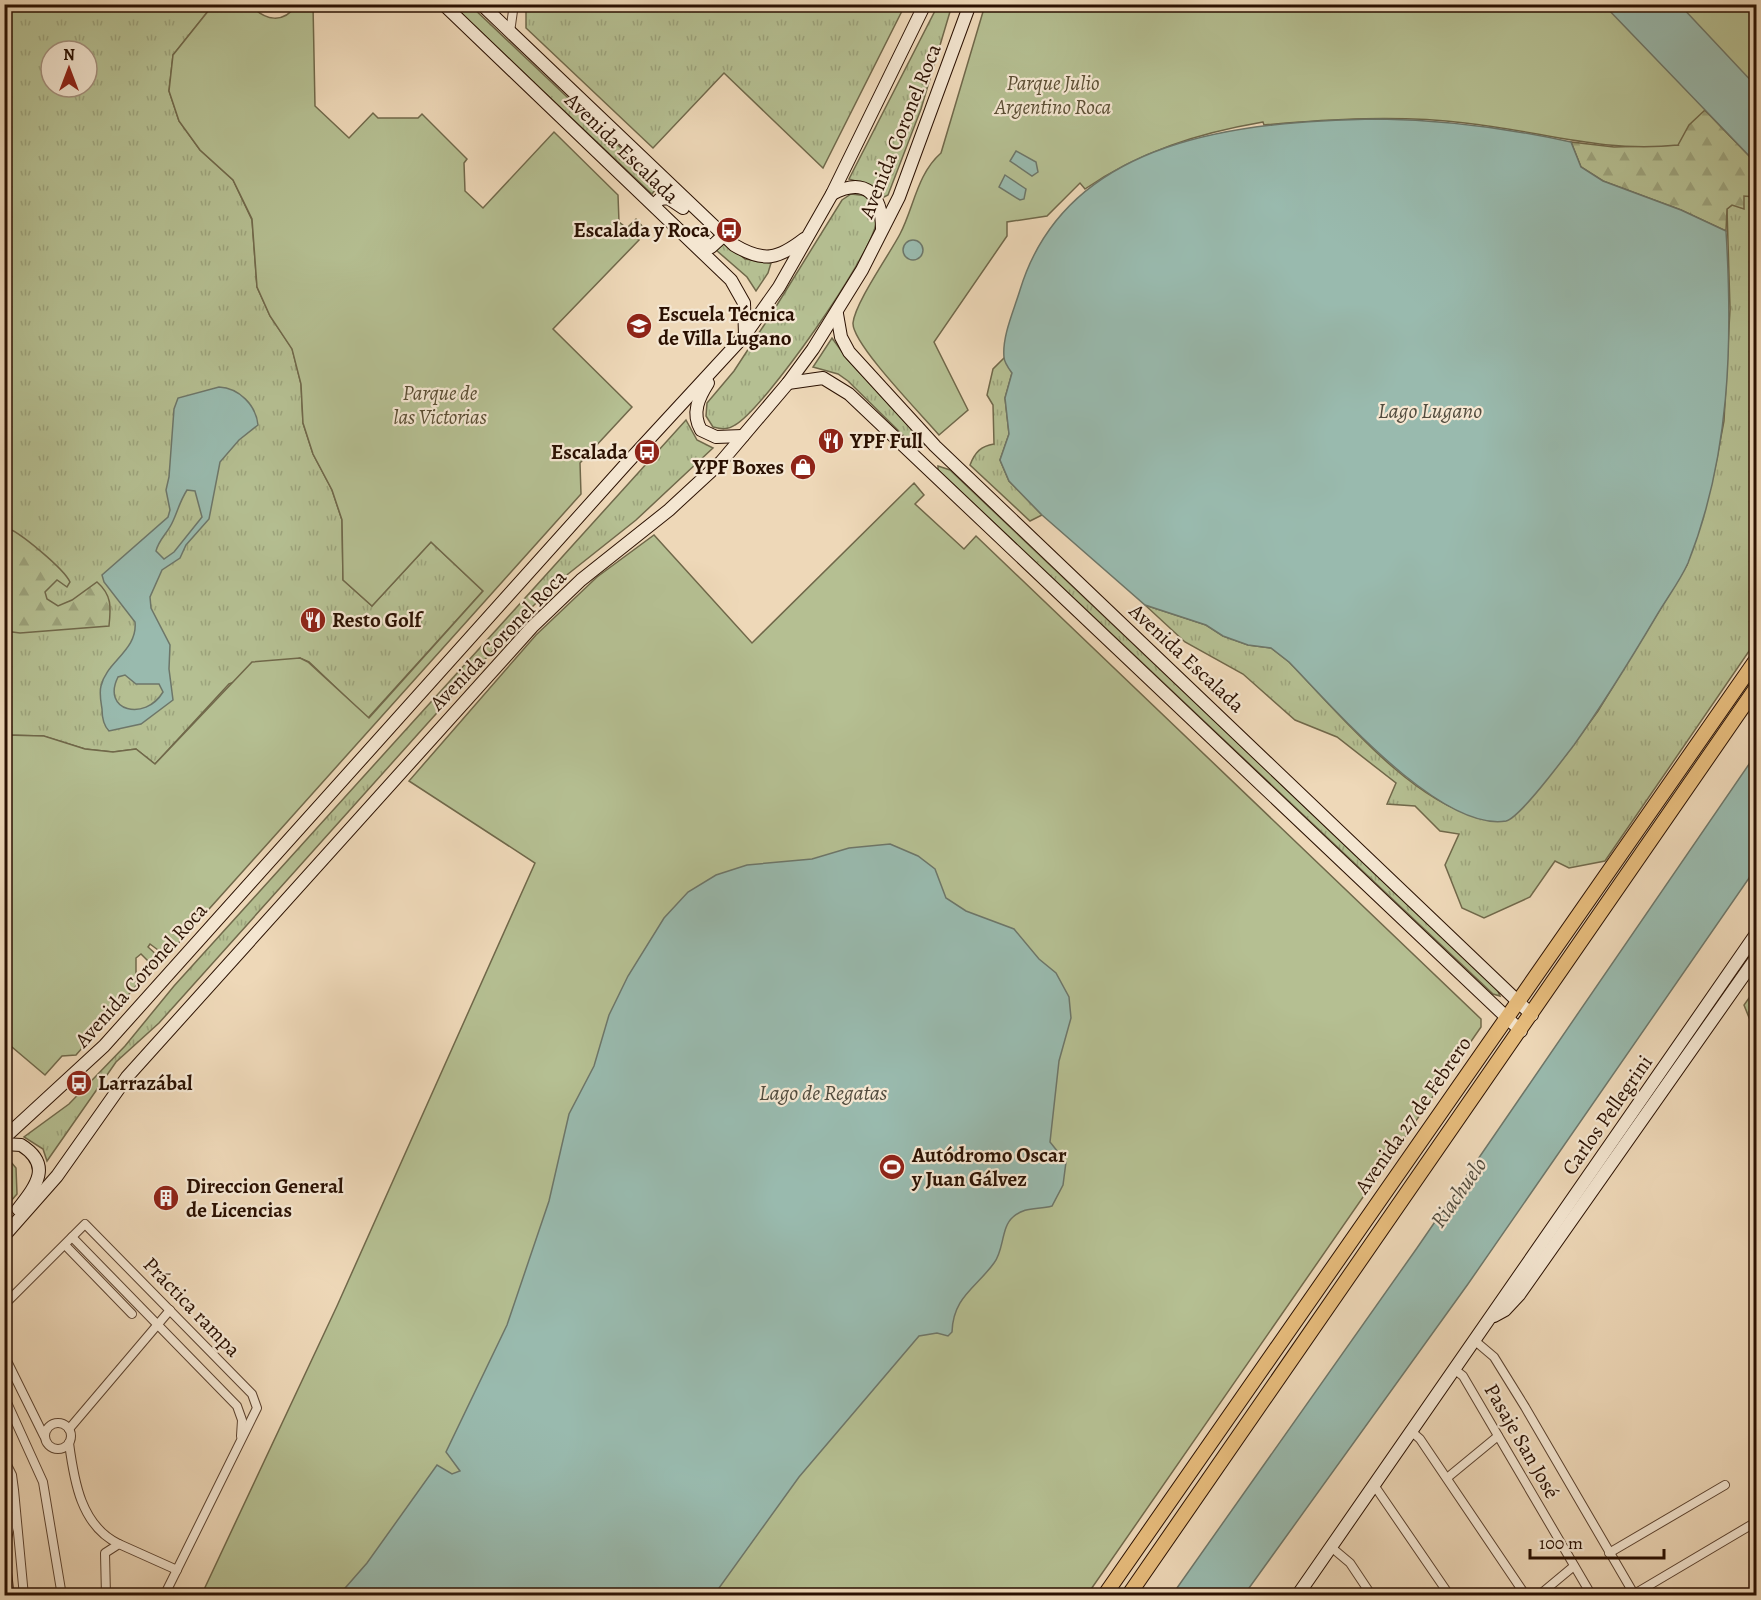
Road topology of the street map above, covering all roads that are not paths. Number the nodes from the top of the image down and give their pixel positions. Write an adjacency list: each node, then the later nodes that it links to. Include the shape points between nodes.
1 (443, 4): 8 (main road, Avenida Escalada)
2 (512, 4): 5 (street); 6 (street)
3 (925, 4): 7 (main road, Avenida Coronel Roca)
4 (970, 4): 10 (main road, Avenida Coronel Roca, via 912,166)
5 (483, 6): 6 (main road, Avenida Escalada)
6 (510, 32): 11 (main road, Avenida Escalada)
7 (832, 194): 10 (main road, via 855,187 870,191 880,206); 12 (main road, Avenida Coronel Roca)
8 (654, 205): 9 (main road, Avenida Escalada); 11 (main road, via 664,198 672,199 702,226)
9 (667, 217): 11 (main road, via 678,220 707,246 714,245); 14 (main road, Avenida Escalada, via 737,287 744,303)
10 (882, 230): 13 (main road, Avenida Coronel Roca)
11 (719, 233): 12 (main road, Avenida Escalada, via 744,251 764,257 778,257)
12 (808, 237): 14 (main road, Avenida Coronel Roca)
13 (837, 314): 16 (main road, Avenida Coronel Roca); 18 (main road, Avenida Escalada, via 841,337 849,352)
14 (745, 335): 15 (main road, Avenida Coronel Roca)
15 (717, 368): 17 (main road, via 698,403 698,423 708,435); 28 (main road, Avenida Coronel Roca, via 626,464 112,1038)
16 (788, 383): 17 (main road, Avenida Coronel Roca); 19 (main road, Avenida Escalada, via 823,378 838,385)
17 (743, 436): 30 (main road, Avenida Coronel Roca, via 690,492 581,580 532,627 127,1077 63,1169)
18 (935, 446): 19 (main road); 24 (main road, Avenida Escalada)
19 (920, 460): 26 (main road, Avenida Escalada)
20 (1756, 660): 24 (main road, Avenida 27 de Febrero)
21 (1756, 688): 25 (main road, Avenida 27 de Febrero)
22 (1756, 934): 36 (main road, Carlos Pellegrini)
23 (1756, 958): 36 (main road, Carlos Pellegrini, via 1519,1295 1505,1310)
24 (1517, 1001): 25 (main road, Avenida Escalada); 26 (main road, Avenida 27 de Febrero)
25 (1532, 1015): 27 (main road, Avenida 27 de Febrero)
26 (1507, 1017): 27 (main road, Avenida Escalada); 66 (main road, Avenida 27 de Febrero)
27 (1521, 1031): 67 (main road, Avenida 27 de Febrero)
28 (4, 1138)
29 (4, 1144): 30 (main road, via 28,1149 39,1167 35,1187)
30 (8, 1231)
31 (72, 1237): 32 (street); 34 (street, Práctica rampa, via 85,1224); 37 (street)
32 (65, 1245): 33 (street); 35 (street)
33 (4, 1305)
34 (170, 1310): 37 (street); 46 (street, Práctica rampa, via 252,1394 257,1408)
35 (132, 1314)
36 (1490, 1318): 38 (main road, Carlos Pellegrini)
37 (156, 1325): 42 (street); 46 (street, via 237,1406 242,1420)
38 (1474, 1340): 40 (main road, Carlos Pellegrini); 57 (street, via 1494,1357 1526,1407)
39 (4, 1355): 44 (street)
40 (1454, 1369): 43 (main road, Carlos Pellegrini); 45 (street, Pasaje San José, via 1463,1376)
41 (4, 1396): 63 (street, via 43,1482)
42 (69, 1430): 44 (street, via 54,1423); 47 (street)
43 (1411, 1431): 49 (street); 50 (main road, Carlos Pellegrini)
44 (44, 1436): 47 (street, via 54,1449)
45 (1498, 1436): 49 (street); 58 (street, Pasaje San José)
46 (241, 1440): 59 (street, Práctica rampa)
47 (69, 1443): 54 (street, via 73,1480 87,1515 103,1537)
48 (4, 1459): 52 (street, via 12,1475)
49 (1447, 1478): 71 (street)
50 (1374, 1485): 55 (main road, Carlos Pellegrini); 70 (street)
51 (1725, 1485): 57 (street)
52 (14, 1510): 56 (street); 62 (street)
53 (1756, 1522): 60 (street)
54 (119, 1545): 59 (street); 64 (street, via 105,1553)
55 (1331, 1547): 68 (main road, Carlos Pellegrini); 69 (street, via 1350,1563)
56 (4, 1549): 61 (street)
57 (1609, 1554): 60 (street)
58 (1574, 1566): 72 (street); 73 (street, Pasaje San José)
59 (177, 1570): 65 (street, Práctica rampa)
60 (1632, 1595)
61 (10, 1596)
62 (24, 1596)
63 (62, 1596)
64 (106, 1596)
65 (164, 1596)
66 (1104, 1596)
67 (1128, 1596)
68 (1297, 1596)
69 (1372, 1596)
70 (1450, 1596)
71 (1526, 1596)
72 (1538, 1596)
73 (1592, 1596)

